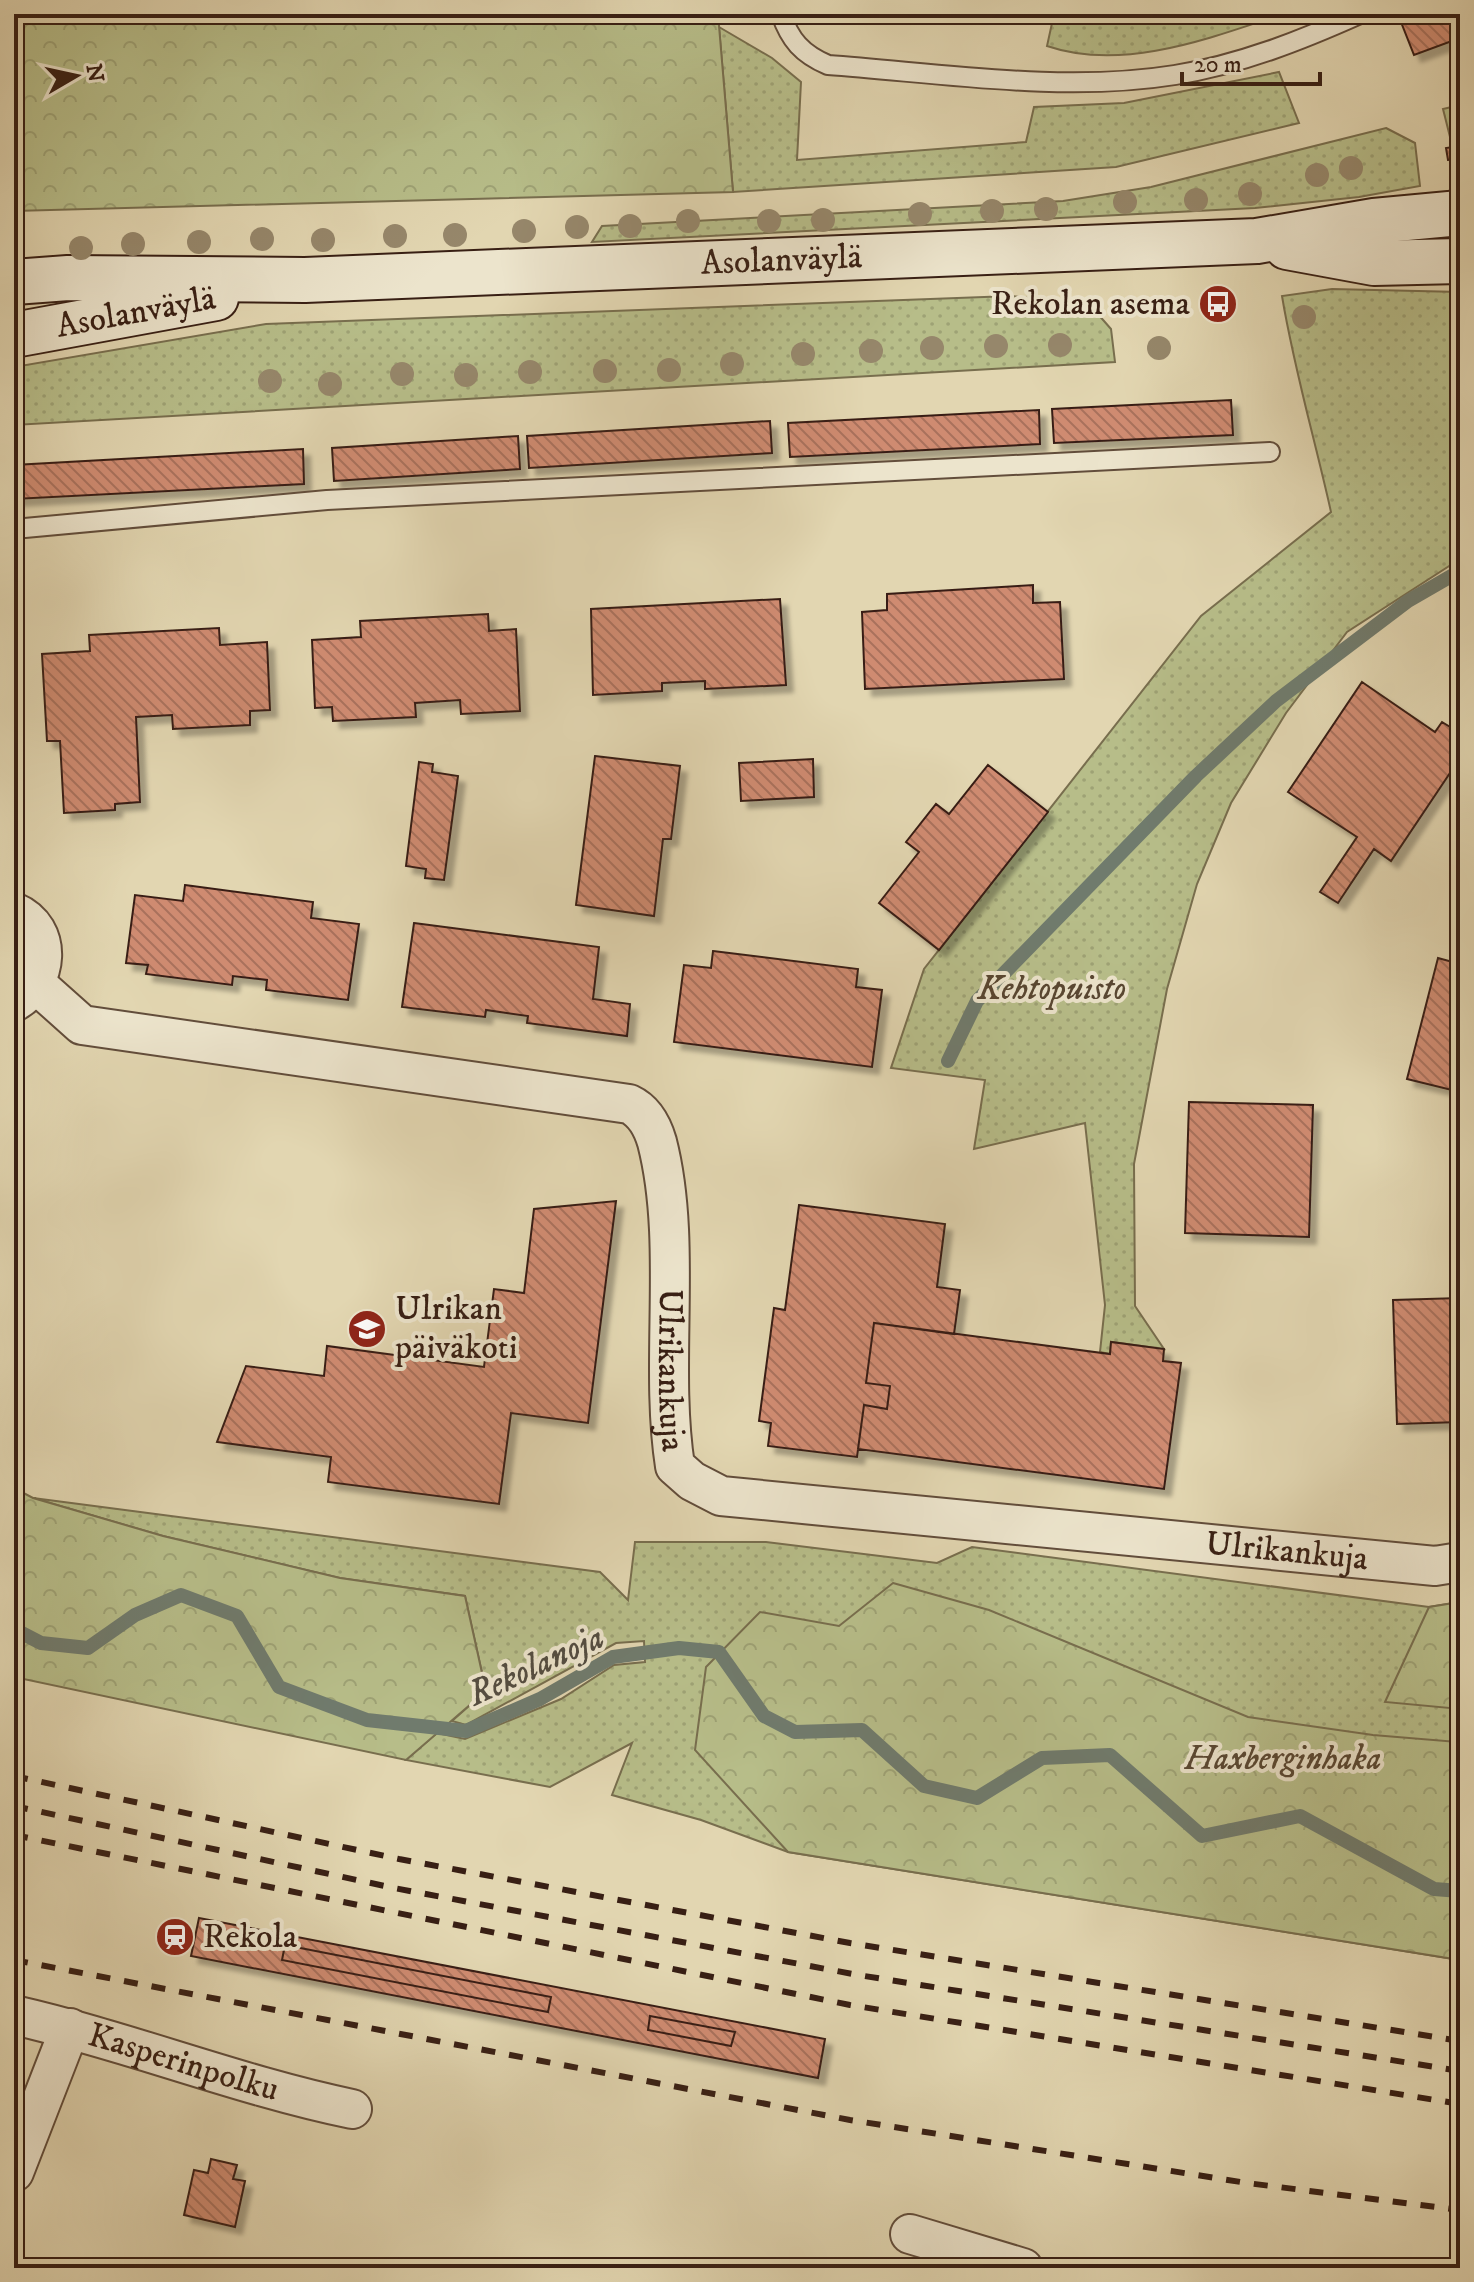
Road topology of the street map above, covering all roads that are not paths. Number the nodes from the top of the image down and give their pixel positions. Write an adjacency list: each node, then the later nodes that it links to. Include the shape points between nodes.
1 (781, 14): 2 (lane, via 789,37 809,57 828,65 1063,82 1175,75 1291,44)
2 (1360, 14)
3 (1460, 213): 4 (main road, Asolanväylä)
4 (1257, 241): 5 (main road, Asolanväylä, via 1374,263); 6 (main road, Asolanväylä)
5 (1460, 261)
6 (305, 280): 7 (main road, Asolanväylä); 8 (main road, Asolanväylä)
7 (14, 282)
8 (14, 335)
9 (1270, 452): 10 (lane, via 327,500)
10 (14, 529)
11 (14, 912): 12 (street, Ulrikankuja, via 40,938 42,969)
12 (25, 993): 13 (street, Ulrikankuja, via 82,1025 638,1108 656,1140 665,1202 675,1466 721,1496 1435,1566)
13 (1460, 1562)
14 (14, 2015): 15 (street, Kasperinpolku)
15 (70, 2028): 16 (street, Kasperinpolku, via 198,2070); 17 (street)
16 (352, 2109)
17 (14, 2172)
18 (910, 2234): 19 (street)
19 (1023, 2268)

